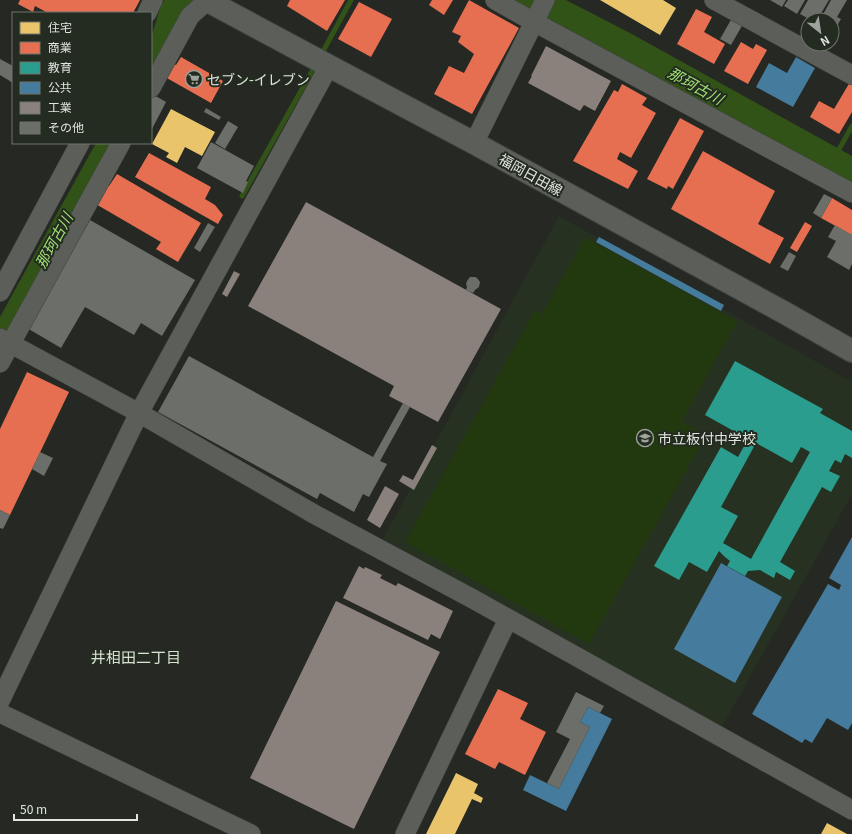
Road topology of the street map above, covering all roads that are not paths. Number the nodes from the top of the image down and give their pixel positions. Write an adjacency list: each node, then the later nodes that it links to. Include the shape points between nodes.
1 (153, 0): 6 (street)
2 (207, 0): 8 (main road, 福岡日田線); 10 (street, via 190,16)
3 (495, 0): 7 (street)
4 (545, 0): 7 (street)
5 (714, 0): 9 (street)
6 (147, 12)
7 (534, 22): 11 (street); 14 (street)
8 (329, 66): 11 (main road, 福岡日田線); 19 (street)
9 (852, 75)
10 (152, 86)
11 (474, 143): 17 (main road, 福岡日田線)
12 (79, 144): 15 (street)
13 (120, 144): 16 (street)
14 (852, 193)
15 (0, 292)
16 (5, 341): 18 (street); 19 (street)
17 (852, 351)
18 (0, 363)
19 (139, 413): 20 (street, via 321,517); 21 (street)
20 (508, 619): 23 (street); 25 (street)
21 (0, 701)
22 (0, 713): 24 (street)
23 (852, 810)
24 (251, 834)
25 (405, 834)

